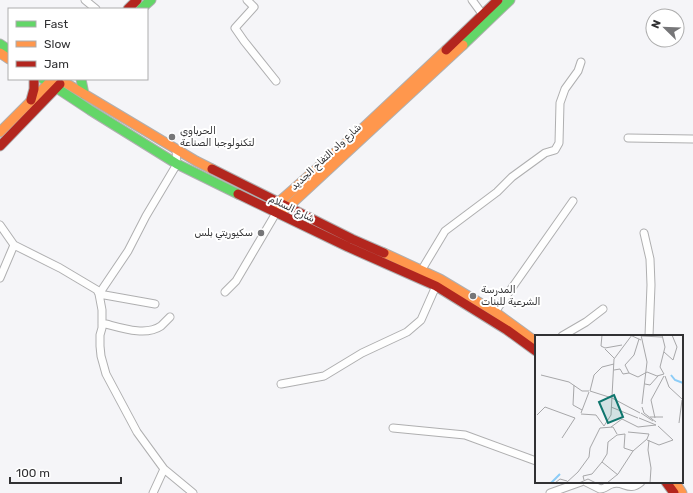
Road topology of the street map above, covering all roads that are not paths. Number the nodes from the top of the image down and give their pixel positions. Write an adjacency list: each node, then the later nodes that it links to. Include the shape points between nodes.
1 (85, 0): 8 (street)
2 (138, 0): 9 (main road)
3 (151, 0): 10 (main road)
4 (247, 0): 16 (street, via 254,7 235,28)
5 (472, 0): 11 (street)
6 (498, 0): 11 (main road, شارع واد التفاح الجديد)
7 (510, 0): 25 (main road, شارع واد التفاح الجديد)
8 (95, 8)
9 (129, 8)
10 (142, 8)
11 (483, 15): 27 (main road, شارع واد التفاح الجديد, via 345,145)
12 (581, 62): 34 (street, via 560,103 559,143 555,150 545,153 512,177 497,192 445,231)
13 (34, 80): 18 (main road)
14 (81, 80): 17 (main road)
15 (55, 81): 17 (main road, شارع السلام); 18 (main road); 22 (main road); 24 (main road, شارع السلام, via 90,110)
16 (276, 82)
17 (84, 94): 23 (main road, شارع السلام)
18 (31, 101): 19 (main road)
19 (0, 132)
20 (628, 138): 21 (street)
21 (693, 139)
22 (0, 146)
23 (176, 150): 24 (street); 27 (main road, شارع السلام)
24 (177, 164): 29 (main road, شارع السلام); 38 (street, via 128,251)
25 (302, 194): 28 (main road, شارع واد التفاح الجديد); 30 (main road)
26 (572, 201): 41 (street)
27 (279, 202): 28 (main road, شارع السلام); 29 (main road)
28 (288, 207): 29 (main road, شارع واد التفاح الجديد); 30 (main road, شارع السلام)
29 (276, 213): 36 (main road, شارع السلام); 37 (street, via 236,281)
30 (306, 216): 34 (main road, شارع السلام)
31 (0, 225): 33 (street)
32 (644, 233): 45 (street, via 650,259)
33 (14, 245): 35 (street); 38 (street, via 60,268 97,290)
34 (421, 271): 41 (main road, شارع السلام, via 440,279)
35 (0, 278)
36 (436, 286): 47 (main road, شارع السلام); 48 (street, via 421,320 407,332 362,353 324,376)
37 (225, 292)
38 (99, 294): 39 (street); 43 (street)
39 (155, 304)
40 (603, 309): 44 (street)
41 (495, 312): 46 (main road, شارع السلام)
42 (170, 317): 43 (street, via 160,326 149,330 135,330)
43 (102, 323): 51 (street, via 100,346 106,374 137,432)
44 (564, 335)
45 (649, 335)
46 (535, 341)
47 (535, 350)
48 (281, 384)
49 (393, 428): 50 (street, via 465,435)
50 (535, 461)
51 (164, 469): 57 (street); 58 (street)
52 (578, 483): 59 (street)
53 (588, 483): 54 (street, via 600,489 614,484 629,487)
54 (640, 483)
55 (667, 483): 60 (main road)
56 (676, 483): 61 (main road)
57 (153, 493)
58 (193, 493)
59 (550, 493)
60 (674, 493)
61 (682, 493)

